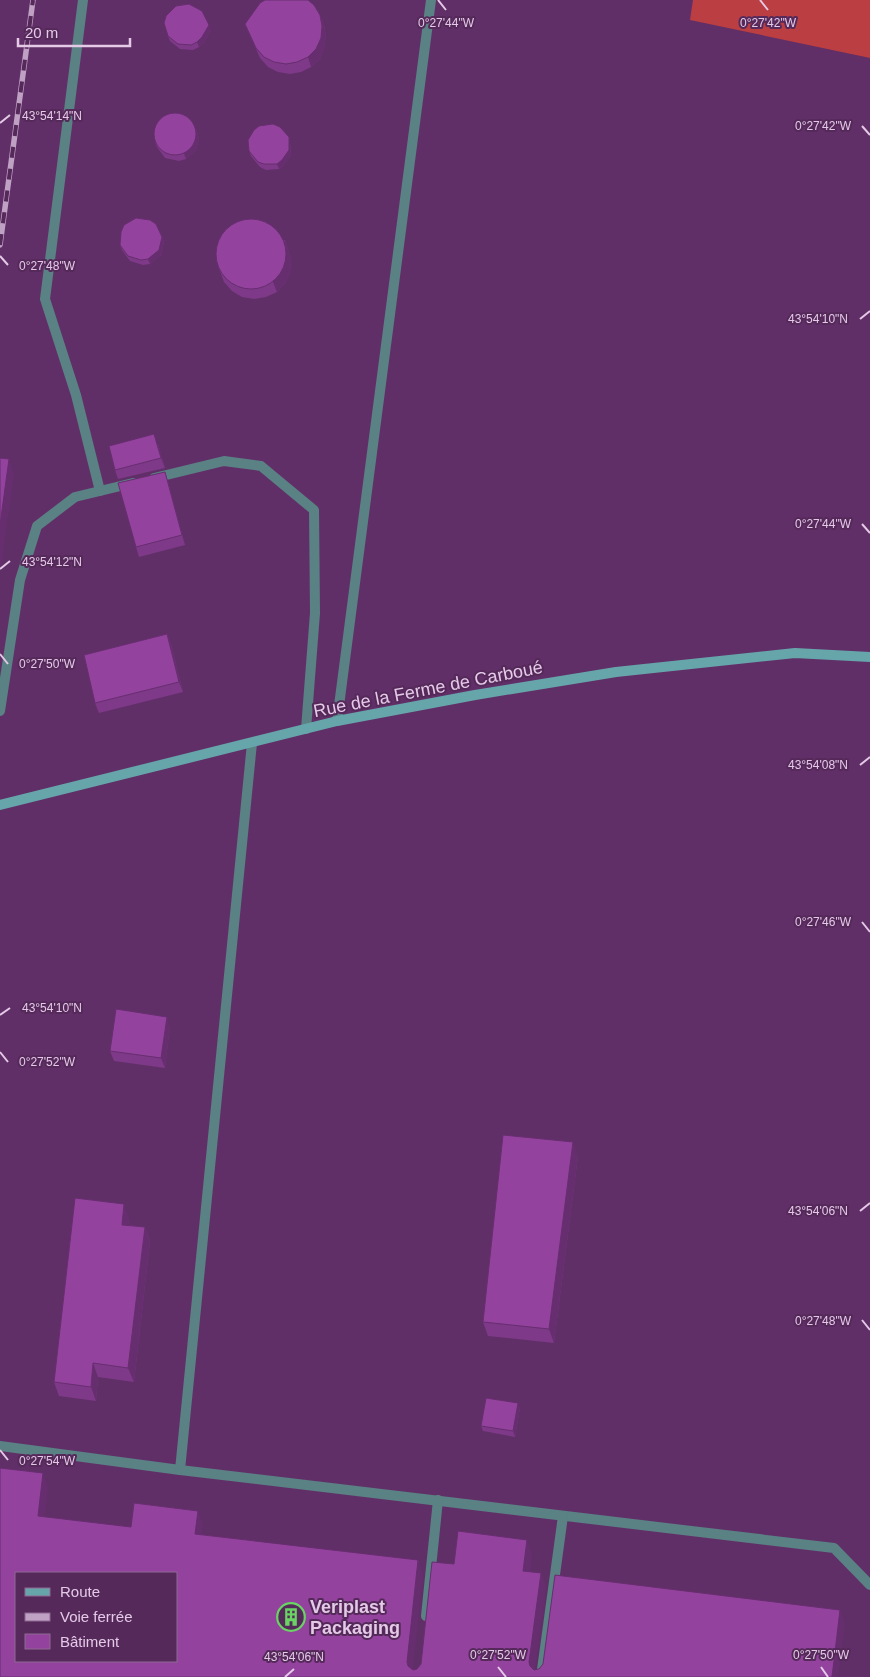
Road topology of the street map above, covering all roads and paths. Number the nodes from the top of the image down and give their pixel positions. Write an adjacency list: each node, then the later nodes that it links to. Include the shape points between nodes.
1 (83, 0): 3 (lane, via 45,299 76,395)
2 (431, 0): 6 (lane)
3 (100, 491): 5 (lane, via 74,497 37,526 20,580); 7 (lane, via 224,461 261,466 314,510 315,613)
4 (870, 658): 6 (street, Rue de la Ferme de Carboué, via 795,653 616,672)
5 (0, 711)
6 (337, 721): 7 (street, Rue de la Ferme de Carboué)
7 (306, 729): 8 (street, Rue de la Ferme de Carboué)
8 (252, 743): 9 (street, Rue de la Ferme de Carboué); 11 (lane)
9 (0, 805)
10 (0, 1446): 11 (lane)
11 (180, 1470): 12 (lane)
12 (438, 1500): 13 (lane); 15 (lane)
13 (563, 1516): 14 (lane, via 834,1548); 16 (lane)
14 (870, 1585)
15 (425, 1628)
16 (541, 1677)

